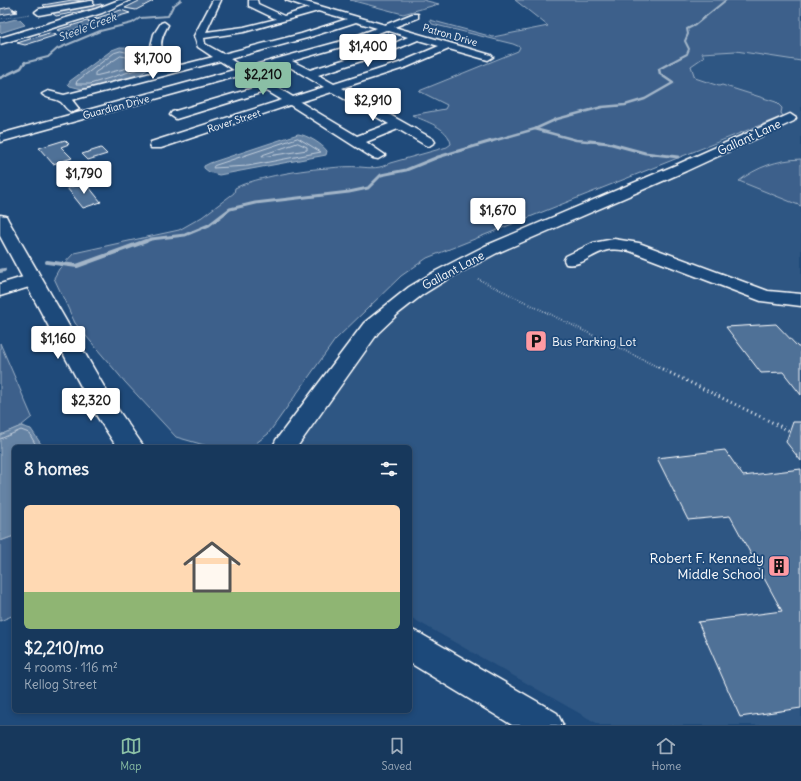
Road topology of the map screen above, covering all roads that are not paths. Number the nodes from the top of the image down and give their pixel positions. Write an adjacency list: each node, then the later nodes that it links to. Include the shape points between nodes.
1 (105, 0): 8 (street)
2 (126, 0): 12 (street, via 112,7)
3 (217, 0): 15 (street)
4 (253, 0): 10 (street, via 252,4 255,6)
5 (290, 0): 7 (street, Patron Drive)
6 (31, 4): 8 (street)
7 (318, 8): 10 (street); 11 (street, Patron Drive)
8 (36, 13): 12 (street)
9 (415, 16): 14 (street, Guardian Drive)
10 (283, 19): 15 (street, via 222,34)
11 (356, 19): 14 (street, Patron Drive); 20 (street)
12 (60, 23): 17 (street)
13 (164, 24): 22 (street, via 154,45 161,56)
14 (385, 28): 16 (street, Patron Drive); 21 (street, Guardian Drive, via 345,43)
15 (199, 35): 20 (street, via 202,45)
16 (416, 36): 18 (street, Patron Drive); 24 (street, via 383,51)
17 (0, 41)
18 (447, 46): 19 (street, Patron Drive); 27 (street, Rover Street, via 419,59)
19 (488, 57)
20 (222, 58): 22 (street); 23 (street)
21 (284, 60): 23 (street, Guardian Drive); 24 (street)
22 (180, 69): 25 (street)
23 (244, 71): 26 (street); 29 (street, Guardian Drive)
24 (309, 74): 27 (street)
25 (136, 81): 29 (street); 30 (street)
26 (269, 86): 31 (street); 32 (street)
27 (334, 89): 31 (street, Rover Street); 35 (street)
28 (48, 94): 30 (street)
29 (155, 96): 32 (street); 33 (street, Guardian Drive)
30 (64, 99): 33 (street)
31 (294, 102): 36 (street, Rover Street); 38 (street)
32 (176, 115): 36 (street)
33 (79, 117): 37 (street, Guardian Drive)
34 (790, 118): 48 (street, Gallant Lane, via 480,255 422,286 371,328)
35 (398, 125): 38 (street); 39 (street)
36 (197, 132): 40 (street, Rover Street)
37 (0, 138)
38 (356, 141): 41 (street)
39 (429, 142)
40 (156, 145)
41 (378, 155)
42 (0, 220): 44 (main road)
43 (572, 260): 46 (street, via 599,247 614,244 633,246 767,297)
44 (32, 280): 45 (street); 47 (main road, via 106,411)
45 (0, 290)
46 (801, 300)
47 (130, 445)
48 (285, 445)
49 (412, 646): 50 (main road)
50 (545, 725)

